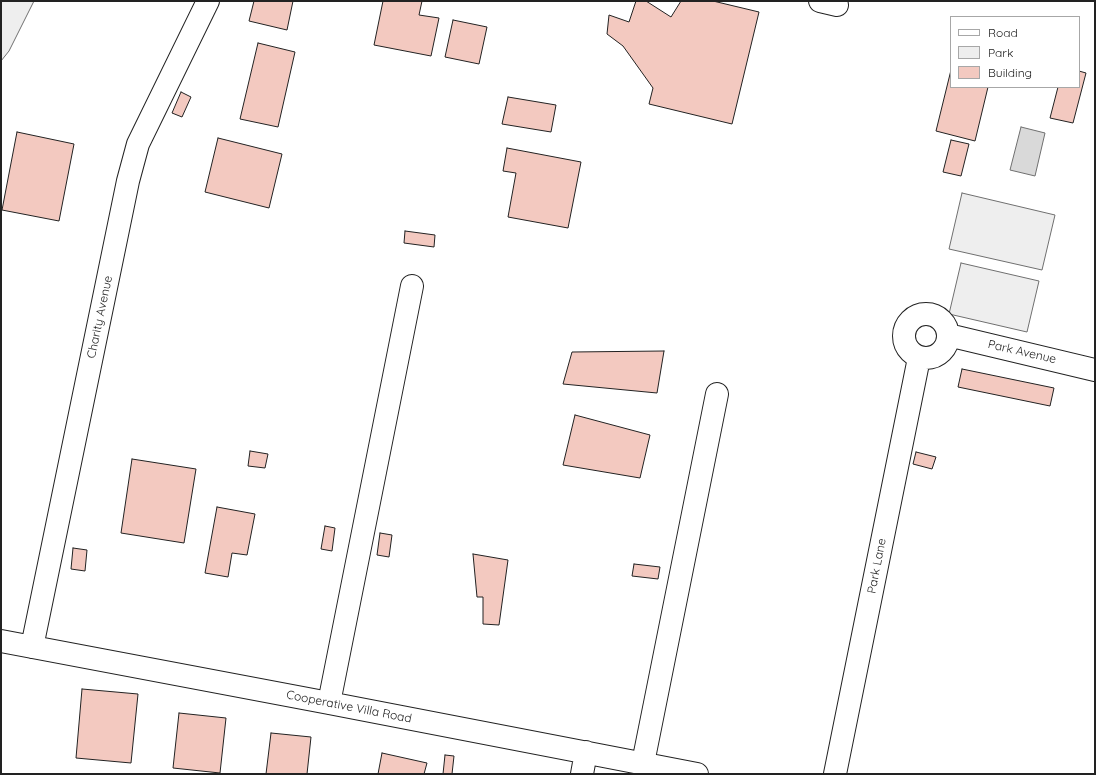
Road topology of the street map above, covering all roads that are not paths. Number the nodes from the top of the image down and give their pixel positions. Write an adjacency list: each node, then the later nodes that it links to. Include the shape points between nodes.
1 (208, 1): 8 (street, Charity Avenue, via 138,144 128,181)
2 (412, 286): 9 (street)
3 (948, 335): 4 (street, via 945,349 933,358); 4 (street, via 945,325 938,317 928,314 917,316 909,322 904,332 904,342 910,352); 5 (street, Park Avenue)
4 (919, 358): 14 (street, Park Lane)
5 (1095, 370)
6 (717, 394): 11 (street)
7 (1, 641): 8 (street, Cooperative Villa Road)
8 (32, 647): 9 (street, Cooperative Villa Road)
9 (329, 703): 10 (street, Cooperative Villa Road)
10 (586, 752): 11 (street, Cooperative Villa Road); 12 (street)
11 (643, 763): 13 (street, Cooperative Villa Road)
12 (582, 774)
13 (697, 774)
14 (836, 774)

